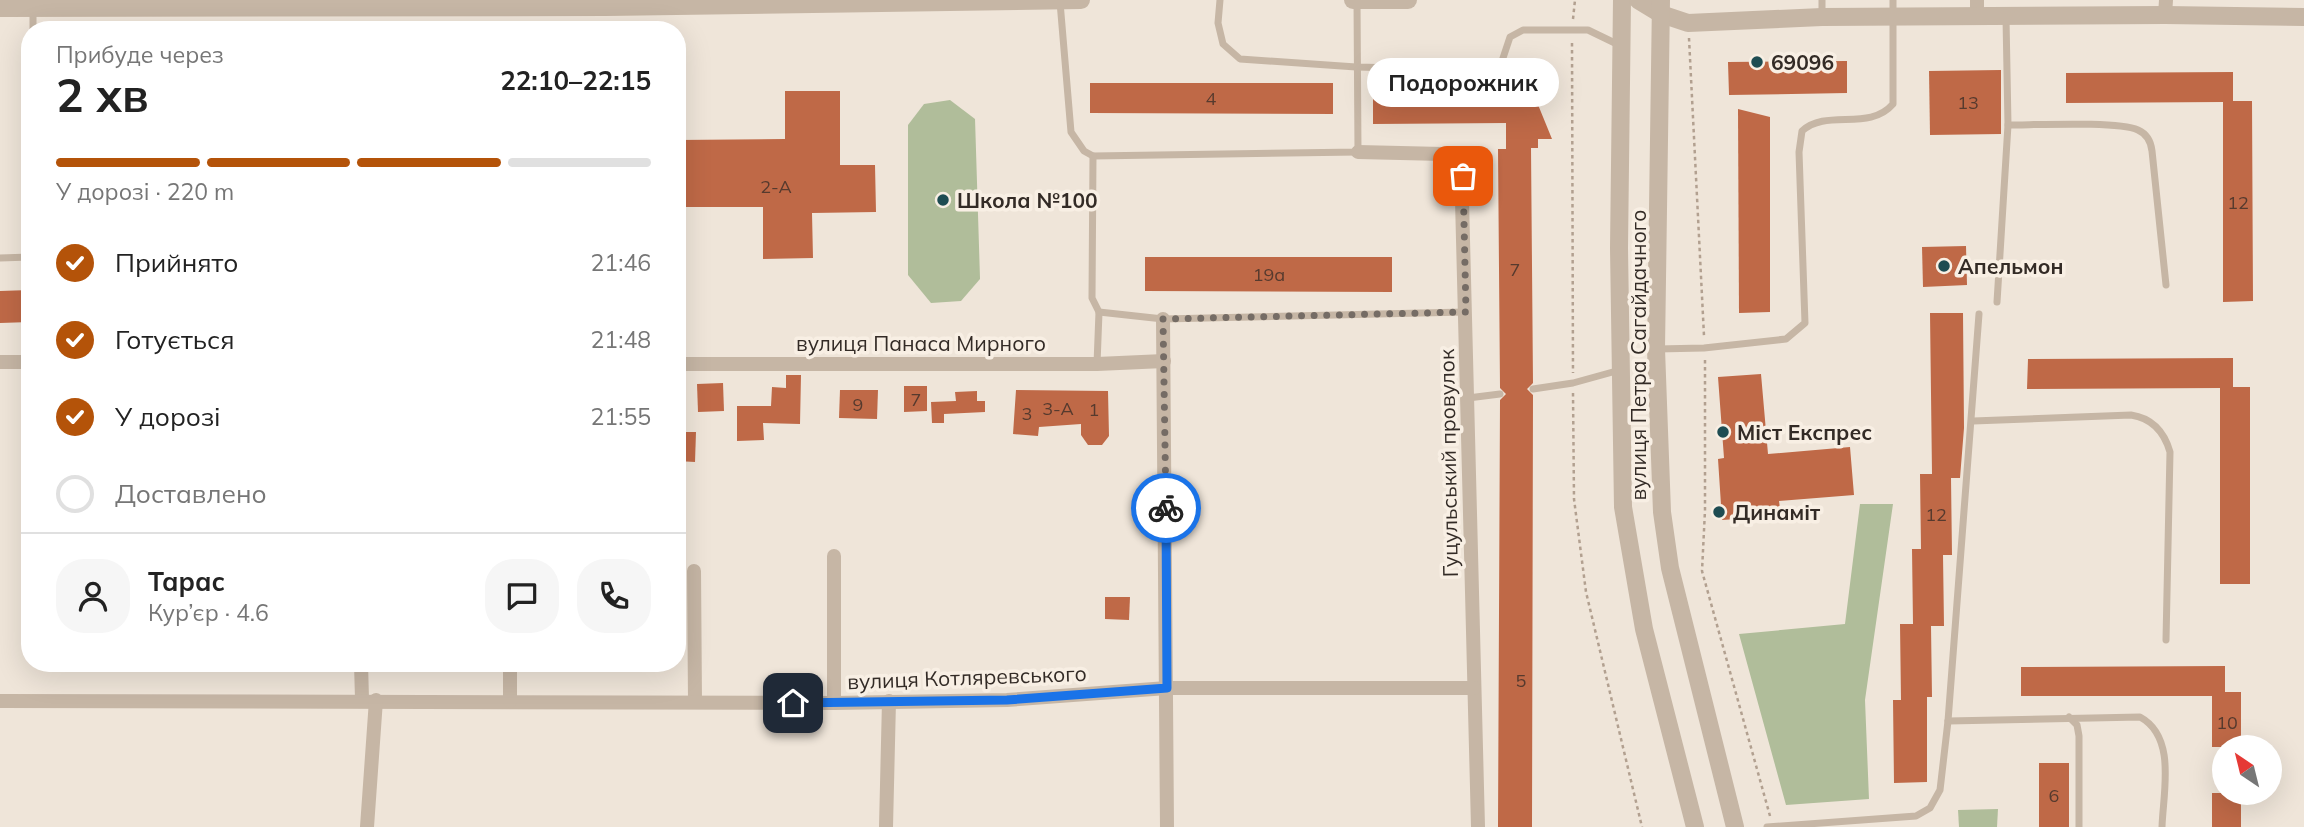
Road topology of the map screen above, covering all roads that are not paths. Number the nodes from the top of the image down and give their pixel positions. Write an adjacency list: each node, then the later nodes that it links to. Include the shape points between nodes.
1 (1081, 0): 7 (street)
2 (1220, 0): 21 (lane, via 1218,23 1223,44 1240,60)
3 (1355, 0): 4 (street); 21 (lane)
4 (1408, 0)
5 (1622, 0): 20 (street, вулиця Петра Сагайдачного)
6 (1638, 0): 10 (street)
7 (1060, 1): 8 (street); 24 (lane, via 1071,132)
8 (853, 2): 9 (street)
9 (606, 3): 13 (street)
10 (1661, 7): 14 (street, via 1688,23); 33 (street, вулиця Петра Сагайдачного)
11 (2166, 7): 17 (street); 18 (street)
12 (0, 8): 13 (street)
13 (33, 8): 19 (lane)
14 (1822, 8): 15 (street)
15 (1893, 9): 16 (street); 33 (lane, via 1894,104 1875,118 1813,123 1802,131 1804,323 1786,339)
16 (1977, 9): 18 (street)
17 (2304, 17)
18 (2006, 18): 22 (lane)
19 (33, 21)
20 (1622, 46): 21 (lane, via 1588,30 1518,31 1510,37 1500,67 1495,69); 39 (street, вулиця Петра Сагайдачного)
21 (1356, 67): 23 (lane)
22 (2008, 125): 27 (lane, via 2118,126 2140,130 2148,137); 28 (lane)
23 (1358, 152): 24 (lane); 30 (street, Гуцульський провулок, via 1443,153 1461,161)
24 (1093, 156): 29 (lane, via 1092,298)
25 (21, 257): 26 (lane)
26 (0, 258)
27 (2166, 285)
28 (1997, 302)
29 (1099, 312): 32 (lane); 38 (lane)
30 (1466, 312): 32 (lane); 42 (street, Гуцульський провулок)
31 (1979, 314): 43 (lane)
32 (1163, 319): 34 (street)
33 (1656, 349): 65 (street, вулиця Петра Сагайдачного, via 1662,512 1670,568)
34 (1164, 361): 38 (street, вулиця Панаса Мирного); 49 (street)
35 (0, 362): 36 (street)
36 (21, 362)
37 (686, 364): 38 (street, вулиця Панаса Мирного)
38 (1097, 365)
39 (1621, 370): 40 (lane); 64 (street, вулиця Петра Сагайдачного, via 1623,507 1644,629)
40 (1533, 389)
41 (1500, 394): 42 (lane)
42 (1468, 398): 50 (street, Гуцульський провулок)
43 (1973, 421): 46 (lane, via 2131,415 2146,417 2156,427 2170,452); 58 (lane)
44 (834, 556): 56 (street)
45 (694, 570): 55 (street)
46 (2166, 640)
47 (363, 672): 51 (street)
48 (510, 672): 53 (street)
49 (1167, 688): 50 (street, вулиця Котляревського); 54 (street, вулиця Котляревського, via 1007,700); 62 (street)
50 (1474, 688): 63 (street, Гуцульський провулок)
51 (369, 700): 52 (street, вулиця Котляревського); 53 (street, вулиця Котляревського); 60 (street)
52 (0, 701)
53 (510, 701): 55 (street, вулиця Котляревського)
54 (889, 701): 56 (street, вулиця Котляревського); 61 (street)
55 (695, 702): 56 (street, вулиця Котляревського)
56 (834, 702)
57 (2069, 717): 58 (lane); 68 (lane, via 2079,736); 69 (lane, via 2140,717 2157,731 2165,760)
58 (1948, 721): 59 (lane, via 1940,790 1930,808 1916,816)
59 (1861, 823): 67 (lane)
60 (367, 827)
61 (886, 827)
62 (1167, 827)
63 (1478, 827)
64 (1695, 827)
65 (1735, 827)
66 (1767, 827): 67 (lane)
67 (1773, 827)
68 (2079, 827)
69 (2162, 827)

